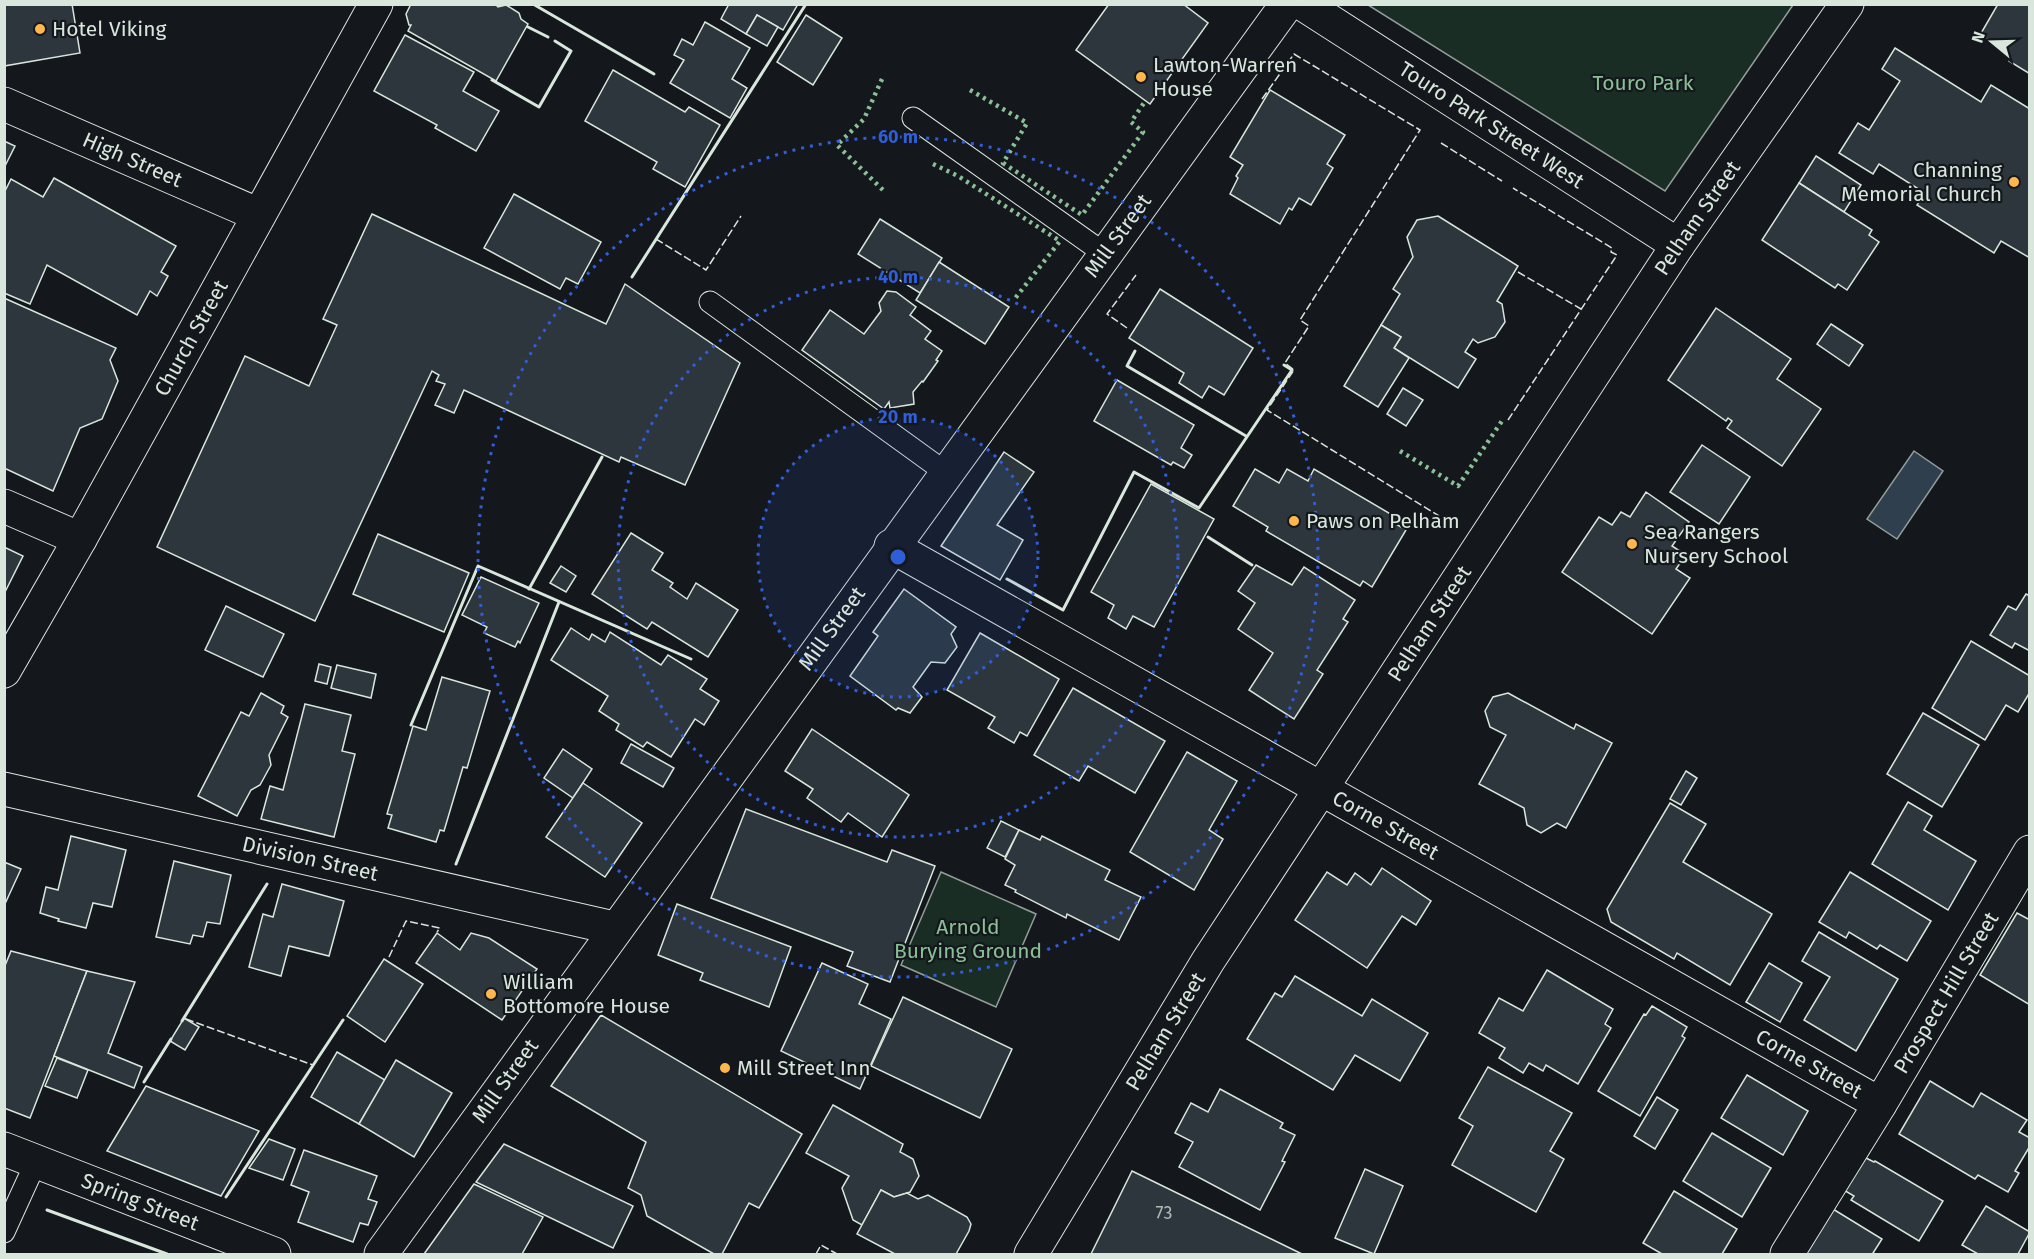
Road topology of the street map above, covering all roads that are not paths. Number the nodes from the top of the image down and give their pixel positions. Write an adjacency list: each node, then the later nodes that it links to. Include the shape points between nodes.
1 (376, 4): 7 (street, Church Street)
2 (1287, 4): 9 (street, Mill Street)
3 (1303, 4): 8 (street, Touro Park Street West)
4 (1847, 4): 8 (street, Pelham Street)
5 (4, 104): 7 (street, High Street)
6 (912, 118): 9 (lane)
7 (258, 215): 13 (street, Church Street)
8 (1678, 245): 17 (street, Pelham Street)
9 (1105, 254): 11 (street, Mill Street)
10 (710, 302): 11 (lane)
11 (945, 472): 14 (street, Mill Street)
12 (4, 506): 13 (street)
13 (80, 539): 15 (street, Church Street)
14 (891, 546): 17 (street, Corne Street); 19 (street, Mill Street)
15 (4, 670)
16 (4, 789): 19 (street, Division Street)
17 (1321, 789): 20 (street, Corne Street); 26 (street, Pelham Street, via 1208,961)
18 (2027, 862): 20 (street, Prospect Hill Street)
19 (614, 928): 25 (street, Mill Street)
20 (1880, 1104): 27 (street, Prospect Hill Street)
21 (4, 1149): 22 (street, Spring Street)
22 (36, 1162): 23 (lane); 24 (street, Spring Street)
23 (4, 1232)
24 (274, 1254)
25 (381, 1254)
26 (1031, 1254)
27 (1787, 1254)

